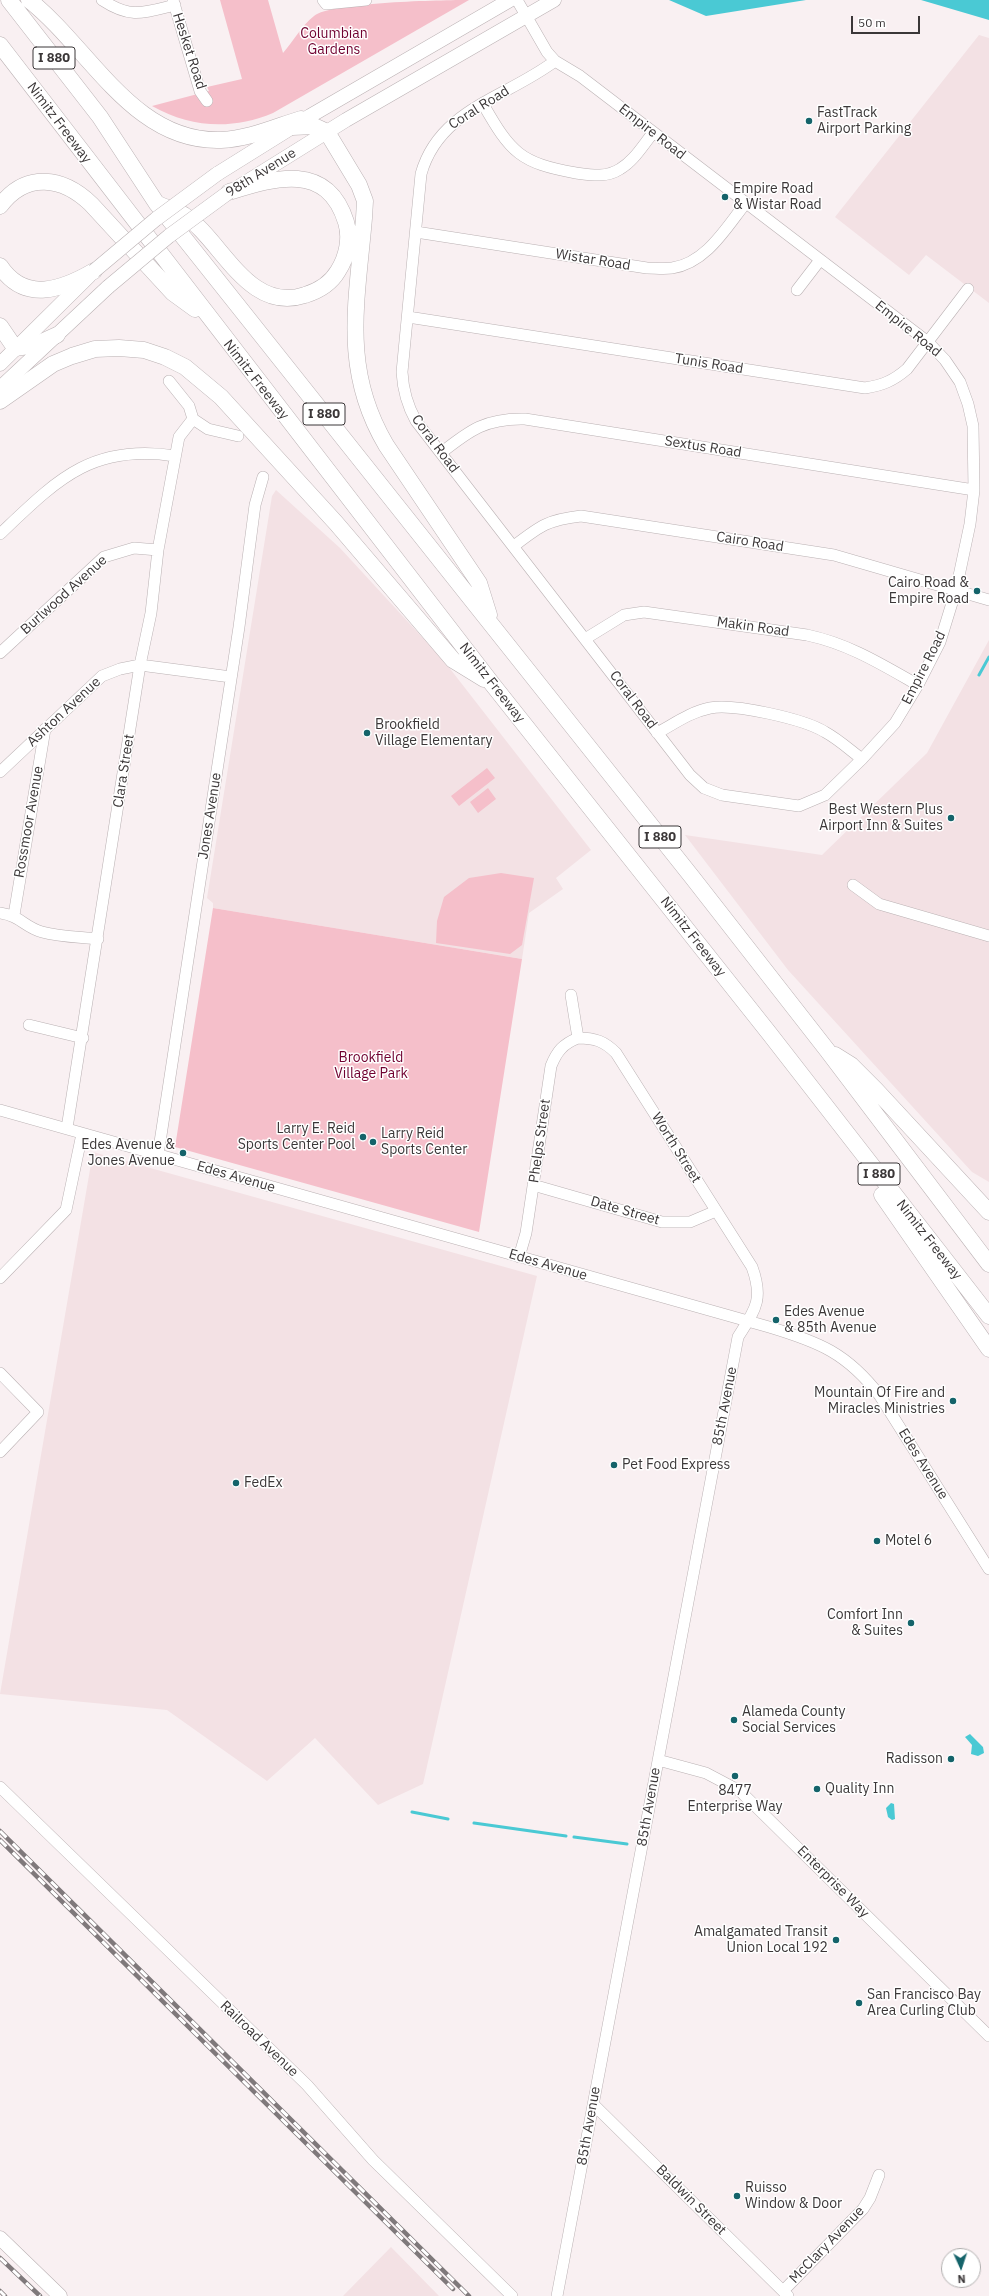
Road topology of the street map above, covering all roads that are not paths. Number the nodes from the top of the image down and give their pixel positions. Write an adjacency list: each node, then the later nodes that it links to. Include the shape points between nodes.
1 (9, 0): 20 (highway, I 880, via 100,117)
2 (29, 0): 15 (highway, via 130,102 147,117 170,130 194,138 222,140 253,135)
3 (102, 0): 9 (street, via 128,13 143,13)
4 (323, 0): 5 (street, via 326,4)
5 (366, 0)
6 (510, 0): 15 (main road, 98th Avenue)
7 (517, 0): 10 (street, Empire Road)
8 (554, 0): 10 (main road, 98th Avenue)
9 (174, 2): 13 (street, Hesket Road, via 200,91)
10 (526, 15): 12 (street, Empire Road); 17 (main road, 98th Avenue)
11 (0, 45): 30 (highway, Nimitz Freeway / I 880)
12 (555, 61): 14 (street, Coral Road); 18 (street, Empire Road, via 580,76)
13 (207, 101)
14 (483, 104): 18 (street, via 499,132 512,148 529,161 556,170 595,176 609,175 631,161); 23 (street, Coral Road, via 446,128 426,156 421,174)
15 (310, 116): 16 (main road, 98th Avenue)
16 (292, 127): 17 (highway, via 314,126); 26 (main road, 98th Avenue, bridge, via 217,174 156,219)
17 (327, 132): 19 (main road, 98th Avenue); 50 (highway, via 359,185 365,201 354,338 363,396 386,445 479,583)
18 (653, 133): 21 (street, Empire Road)
19 (229, 192): 20 (highway, via 266,180 288,178 306,180 325,190 343,213 348,234 346,253 337,272 320,289 309,294 285,298 272,296 243,277 212,241 183,214); 32 (main road, 98th Avenue, bridge, via 169,236 108,287)
20 (157, 204): 50 (highway, I 880)
21 (745, 204): 23 (street, Wistar Road, via 716,242 697,259 673,268 647,268); 24 (street, Empire Road)
22 (0, 206): 30 (highway, via 14,192 35,182 57,183 69,187 91,204 173,293)
23 (416, 232): 29 (street, Coral Road)
24 (820, 260): 28 (street); 33 (street, Empire Road)
25 (0, 266): 26 (highway, via 19,283 42,290 64,287)
26 (94, 271): 34 (main road, 98th Avenue)
27 (968, 289): 33 (street, Tunis Road)
28 (797, 290)
29 (408, 317): 33 (street, Tunis Road, via 866,388 895,380); 41 (street, Coral Road, via 402,372 403,389 407,405 416,421)
30 (211, 321): 55 (highway, Nimitz Freeway / I 880)
31 (0, 326): 34 (highway)
32 (57, 335): 34 (highway, via 40,343); 37 (main road, 98th Avenue)
33 (928, 342): 44 (street, Empire Road, via 953,371 968,404 973,426)
34 (15, 348): 35 (main road, 98th Avenue)
35 (0, 364)
36 (169, 381): 39 (street, via 188,406)
37 (0, 388)
38 (0, 401): 55 (highway, via 53,364 95,350 144,350 185,366 221,397 337,525 453,660)
39 (193, 419): 40 (street, via 208,429); 42 (street, Clara Street, via 179,437)
40 (238, 436)
41 (441, 453): 44 (street, Sextus Road, via 469,431 488,422 525,419); 46 (street, Coral Road)
42 (175, 456): 45 (street, via 141,453 120,455 75,470 51,486); 47 (street, Clara Street)
43 (263, 477): 54 (street, Jones Avenue, via 255,505)
44 (974, 490): 48 (street, Empire Road, via 969,531)
45 (0, 534)
46 (514, 546): 48 (street, Cairo Road, via 538,528 556,519 581,516 834,555); 51 (street, Coral Road)
47 (158, 550): 52 (street, Burlwood Avenue, via 134,548 104,557); 53 (street, Clara Street, via 151,613)
48 (956, 590): 49 (street, Cairo Road); 56 (street, Empire Road, via 940,642)
49 (989, 600)
50 (492, 624): 72 (highway, I 880)
51 (585, 639): 56 (street, Makin Road, via 624,615 644,612 831,640 855,650); 58 (street, Coral Road)
52 (0, 653)
53 (140, 665): 54 (street, Ashton Avenue); 57 (street, Ashton Avenue, via 120,668 102,676); 66 (street, Clara Street)
54 (231, 677): 76 (street, Jones Avenue)
55 (493, 685): 69 (highway, Nimitz Freeway / I 880)
56 (918, 685): 59 (street, Empire Road, via 895,723)
57 (45, 729): 60 (street, Ashton Avenue); 64 (street, Rossmoor Avenue)
58 (657, 733): 59 (street, via 692,714 710,708 730,707 805,722 826,732); 61 (street, Coral Road, via 690,775)
59 (862, 759): 61 (street, Empire Road, via 825,796 799,806 722,795)
60 (0, 772)
61 (704, 788)
62 (853, 885): 65 (street, via 879,904)
63 (0, 913): 64 (street)
64 (14, 915): 66 (street, via 30,928 43,932)
65 (988, 934)
66 (98, 939): 70 (street, Clara Street)
67 (571, 995): 71 (street)
68 (29, 1025): 70 (street)
69 (769, 1032): 83 (highway, Nimitz Freeway / I 880); 85 (highway)
70 (83, 1038): 74 (street, Clara Street)
71 (578, 1038): 77 (street, Phelps Street, via 566,1042 556,1053 551,1066); 78 (street, Worth Street, via 593,1038 605,1043 616,1053)
72 (827, 1050): 79 (highway, via 852,1065); 81 (highway, I 880)
73 (0, 1110): 74 (street, Edes Avenue)
74 (67, 1128): 75 (street, Edes Avenue)
75 (82, 1134): 76 (street, Edes Avenue); 82 (street, via 66,1210)
76 (158, 1155): 80 (street, Edes Avenue)
77 (533, 1185): 78 (street, Date Street, via 662,1222 690,1222); 80 (street, Phelps Street)
78 (716, 1211): 84 (street, Worth Street, via 752,1267 756,1278 756,1309)
79 (989, 1212)
80 (520, 1257): 84 (street, Edes Avenue)
81 (989, 1264)
82 (0, 1278)
83 (989, 1316)
84 (748, 1321): 88 (street, Edes Avenue, via 801,1336 824,1346 845,1359 864,1376 880,1396); 89 (street, 85th Avenue, via 738,1337)
85 (989, 1349)
86 (0, 1373): 87 (street, via 38,1412)
87 (0, 1452)
88 (989, 1570)
89 (658, 1760): 91 (street, Enterprise Way, via 706,1773 740,1791); 92 (street, 85th Avenue)
90 (0, 1787): 97 (street, Railroad Avenue, via 307,2085 373,2160)
91 (989, 2036)
92 (593, 2104): 95 (street, Baldwin Street); 98 (street, 85th Avenue)
93 (879, 2176): 95 (street, McClary Avenue, via 863,2210)
94 (0, 2238): 96 (main road)
95 (785, 2294)
96 (60, 2296)
97 (512, 2296)
98 (557, 2296)

